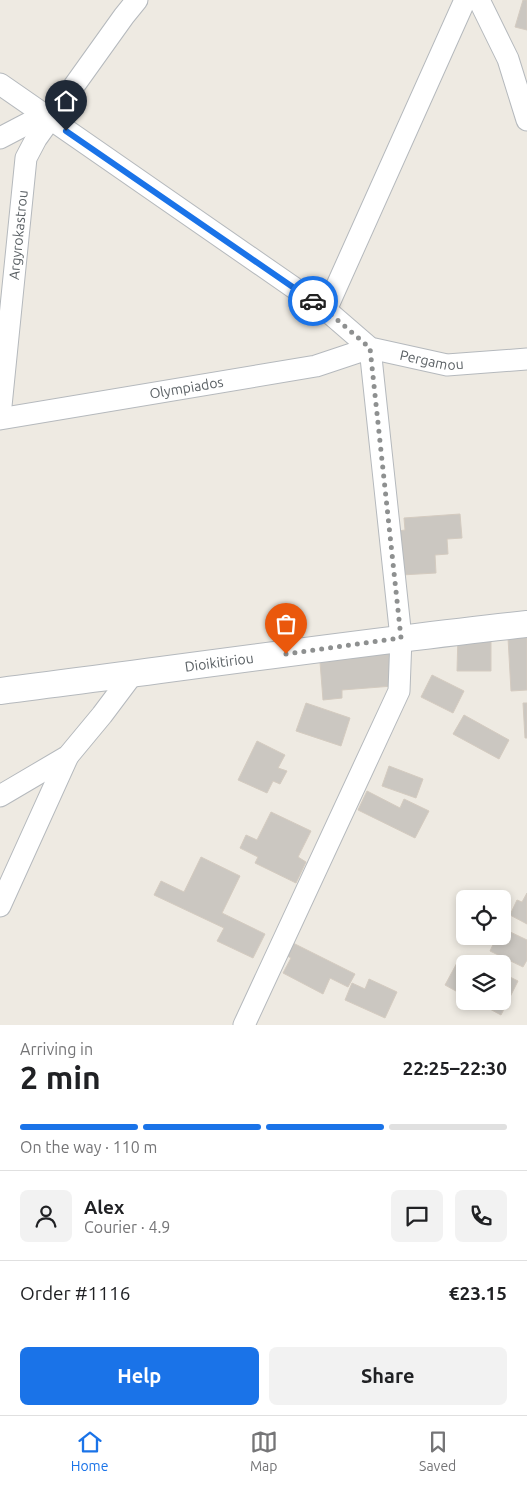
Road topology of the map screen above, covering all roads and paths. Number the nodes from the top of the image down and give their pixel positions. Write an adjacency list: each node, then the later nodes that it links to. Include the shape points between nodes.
1 (137, 0): 7 (street, Argyrokastrou)
2 (465, 0): 10 (street)
3 (479, 0): 4 (street)
4 (508, 59): 5 (street); 8 (street)
5 (527, 70)
6 (0, 84): 7 (street, Pergamou)
7 (47, 118): 9 (street); 10 (street, Pergamou); 13 (street, Argyrokastrou, via 26,158)
8 (527, 120)
9 (0, 138)
10 (326, 310): 11 (street, Pergamou)
11 (370, 348): 12 (street, Pergamou, via 447,365); 13 (street, Olympiados, via 316,366); 15 (street)
12 (527, 359)
13 (0, 417)
14 (527, 624): 15 (street, Dioikitiriou)
15 (401, 638): 16 (street, Dioikitiriou); 21 (street, via 399,691)
16 (132, 675): 17 (street, Dioikitiriou); 18 (street)
17 (0, 691)
18 (68, 756): 19 (street); 20 (street)
19 (0, 796)
20 (0, 906)
21 (244, 1025)

